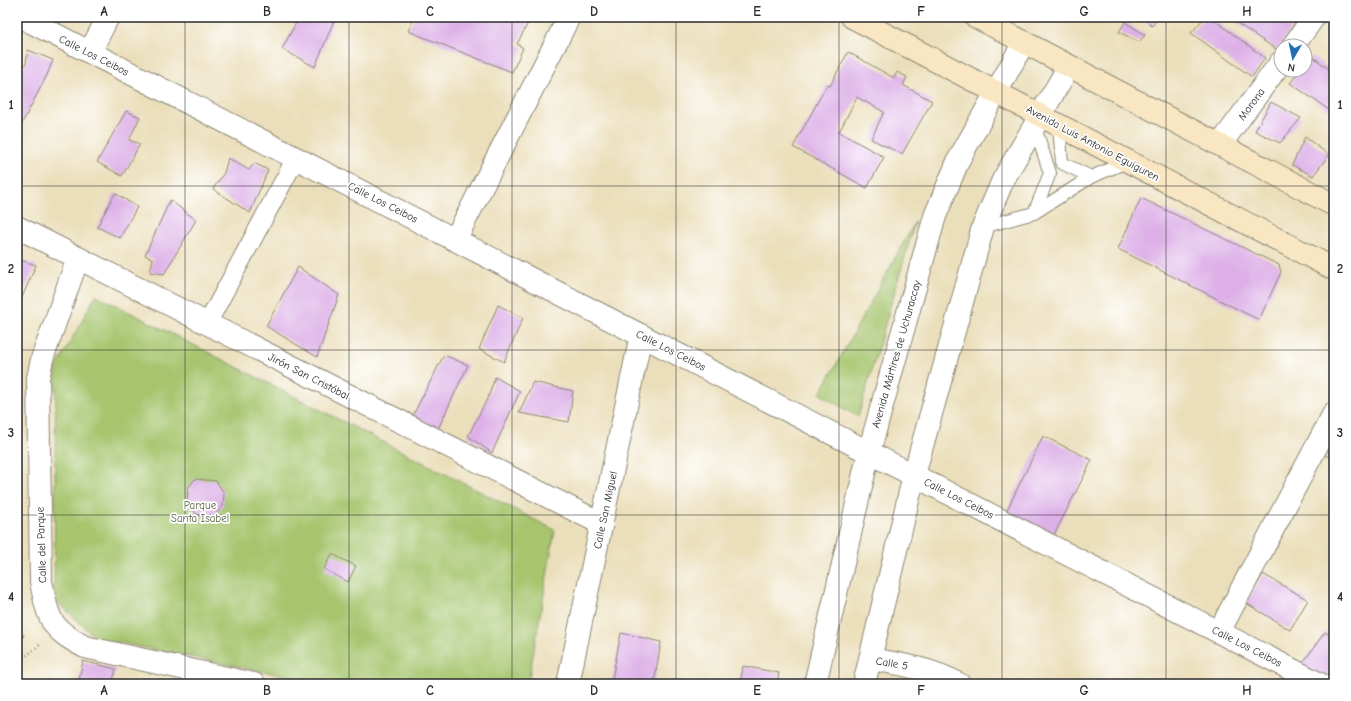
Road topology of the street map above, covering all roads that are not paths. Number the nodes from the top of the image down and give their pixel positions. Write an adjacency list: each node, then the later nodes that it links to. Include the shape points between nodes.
1 (21, 17): 9 (street, Calle Los Ceibos)
2 (108, 17): 9 (street)
3 (569, 17): 25 (street)
4 (852, 17): 12 (main road, Avenida Luis Antonio Eguiguren)
5 (976, 17): 8 (main road)
6 (1314, 17): 7 (street)
7 (1299, 38)
8 (1024, 42): 10 (main road); 12 (street, Avenida Mártires de Uchuraccay)
9 (90, 52): 16 (street, Calle Los Ceibos)
10 (1069, 66): 13 (street); 15 (main road)
11 (1273, 73): 15 (street, Morona)
12 (996, 92): 13 (main road, Avenida Luis Antonio Eguiguren); 31 (street, Avenida Mártires de Uchuraccay, via 959,159 935,216)
13 (1037, 120): 14 (main road, Avenida Luis Antonio Eguiguren); 19 (lane); 24 (street, via 1003,180)
14 (1059, 125): 17 (main road, Avenida Luis Antonio Eguiguren); 18 (lane)
15 (1220, 145): 21 (main road)
16 (296, 158): 25 (street, Calle Los Ceibos); 28 (street)
17 (1129, 162): 20 (lane); 27 (main road, Avenida Luis Antonio Eguiguren)
18 (1062, 163): 19 (lane); 20 (lane)
19 (1050, 173): 22 (lane)
20 (1091, 177): 22 (lane)
21 (1334, 205)
22 (1034, 213): 24 (lane)
23 (17, 227): 26 (street, Jirón San Cristóbal)
24 (982, 227): 32 (street)
25 (455, 240): 29 (street, Calle Los Ceibos)
26 (78, 258): 28 (street, Jirón San Cristóbal); 37 (street, Calle del Parque, via 42,359 38,378 41,581 48,614 66,637 85,647)
27 (1334, 269)
28 (207, 324): 33 (street, Jirón San Cristóbal)
29 (641, 335): 31 (street, Calle Los Ceibos); 33 (street, Calle San Miguel)
30 (1334, 413): 34 (street)
31 (869, 452): 32 (street, Calle Los Ceibos); 39 (street, Avenida Mártires de Uchuraccay)
32 (914, 475): 34 (street, Calle Los Ceibos); 35 (street)
33 (602, 524): 38 (street, Calle San Miguel)
34 (1219, 632): 36 (street, Calle Los Ceibos)
35 (870, 659): 40 (street); 41 (street, Calle 5, via 917,667)
36 (1296, 679): 42 (street, Calle Los Ceibos)
37 (254, 684)
38 (568, 684)
39 (815, 684)
40 (864, 684)
41 (959, 684)
42 (1320, 684)

